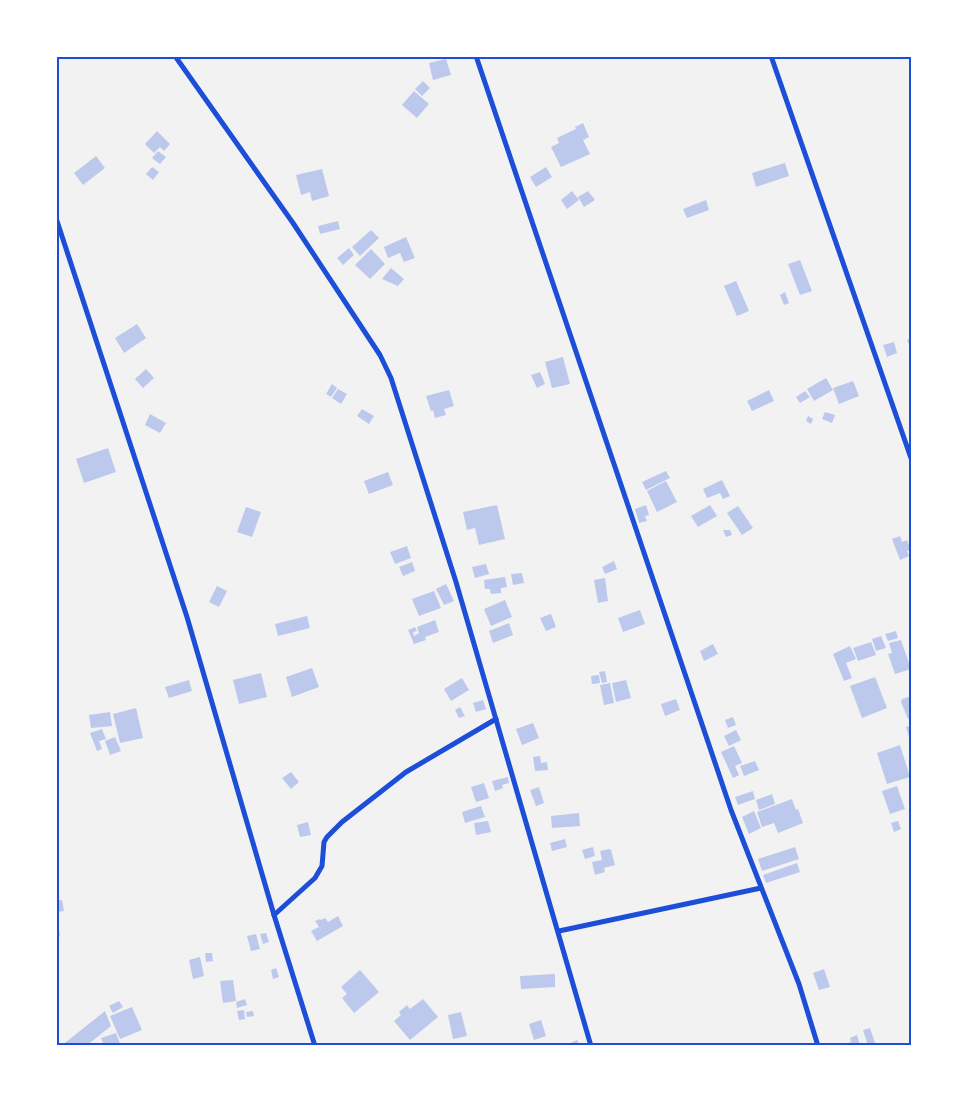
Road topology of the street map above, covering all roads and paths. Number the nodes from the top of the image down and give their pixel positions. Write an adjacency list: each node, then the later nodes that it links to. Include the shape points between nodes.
1 (175, 56): 6 (street, via 293,223 380,355 391,378 434,510)
2 (476, 56): 7 (street, via 731,810)
3 (771, 56): 5 (street)
4 (56, 218): 8 (street, via 187,618)
5 (912, 461)
6 (496, 719): 8 (street, via 406,772 342,822 326,837 319,873); 9 (street)
7 (761, 888): 9 (street); 12 (street, via 799,984)
8 (274, 915): 10 (street)
9 (559, 931): 11 (street)
10 (315, 1046)
11 (591, 1046)
12 (818, 1046)

